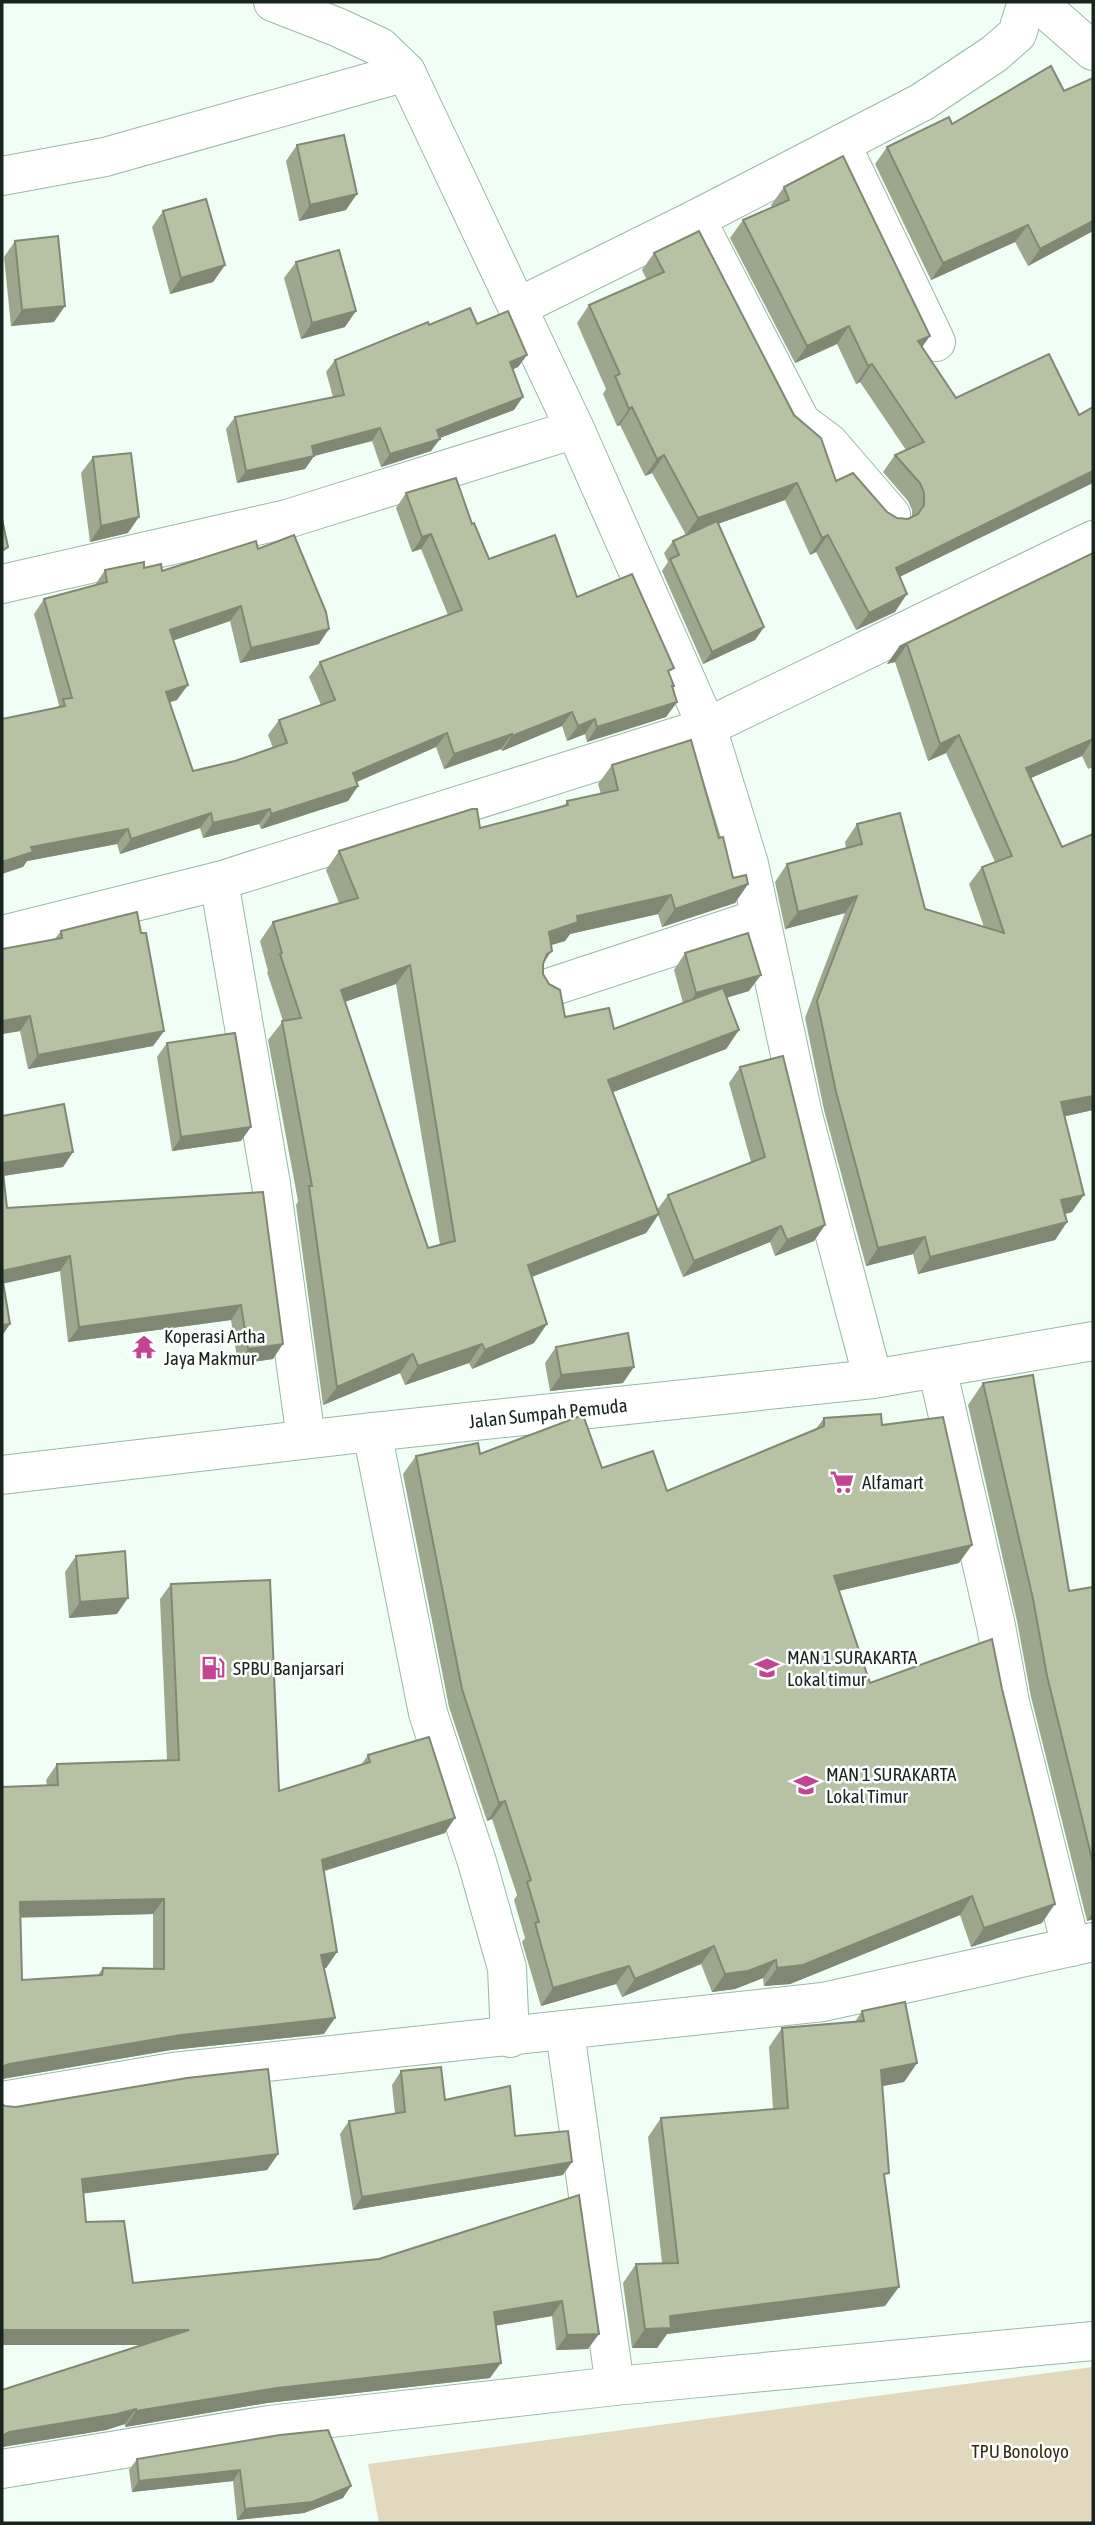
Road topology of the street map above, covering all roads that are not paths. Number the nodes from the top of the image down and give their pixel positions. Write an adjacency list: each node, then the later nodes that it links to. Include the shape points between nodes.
1 (273, 2): 5 (main road, via 380,47)
2 (1027, 2): 6 (main road, via 1017,34 994,54 922,102)
3 (1037, 2): 4 (main road)
4 (1093, 51)
5 (406, 72): 7 (main road, via 105,158); 9 (main road)
6 (841, 144): 8 (main road); 10 (main road)
7 (2, 176)
8 (696, 219): 9 (main road); 12 (main road, via 802,422 830,443)
9 (518, 307): 11 (main road)
10 (936, 342)
11 (575, 429): 14 (main road, via 287,519); 15 (main road)
12 (891, 515)
13 (1093, 540): 15 (main road)
14 (2, 584)
15 (707, 727): 16 (main road); 17 (main road, via 749,864)
16 (219, 881): 18 (main road); 24 (main road, via 271,1184)
17 (760, 918): 19 (main road); 22 (main road, via 803,1115)
18 (2, 934)
19 (551, 988)
20 (1093, 1341): 21 (main road, Jalan Sumpah Pemuda)
21 (937, 1368): 22 (main road, Jalan Sumpah Pemuda); 26 (main road, via 1010,1702)
22 (873, 1379): 23 (main road, Jalan Sumpah Pemuda)
23 (372, 1432): 24 (main road, Jalan Sumpah Pemuda); 28 (main road, via 428,1713 507,1968)
24 (306, 1439): 25 (main road, Jalan Sumpah Pemuda)
25 (2, 1475)
26 (1082, 1944): 27 (main road, via 823,2003)
27 (565, 2032): 28 (main road); 31 (main road)
28 (510, 2038): 29 (main road, via 173,2072)
29 (2, 2101)
30 (1093, 2341): 31 (main road)
31 (615, 2386): 32 (main road, via 269,2425)
32 (2, 2469)

